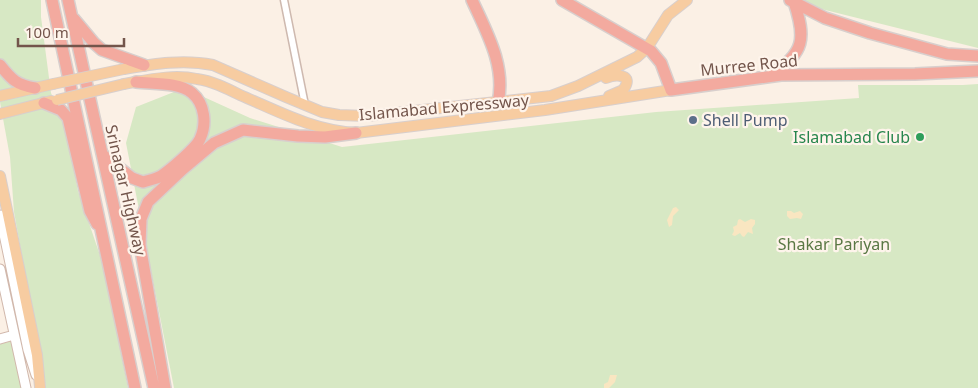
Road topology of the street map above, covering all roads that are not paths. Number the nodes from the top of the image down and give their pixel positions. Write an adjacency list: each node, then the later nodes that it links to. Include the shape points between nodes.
1 (52, 0): 31 (highway, Srinagar Highway)
2 (68, 0): 8 (highway, Srinagar Highway)
3 (284, 0): 22 (street)
4 (472, 0): 21 (highway, via 498,64)
5 (562, 0): 9 (highway)
6 (687, 0): 9 (main road, Islamabad Expressway, via 668,15)
7 (792, 1): 10 (highway, via 825,18 862,30 947,54); 14 (highway, via 802,26 799,47 791,60)
8 (71, 16): 12 (highway, via 102,50); 28 (highway, Srinagar Highway)
9 (647, 48): 16 (main road, Islamabad Expressway, via 626,64); 18 (highway, via 661,64)
10 (978, 56)
11 (0, 65): 17 (highway, via 17,83)
12 (144, 65): 17 (main road, Islamabad Expressway, bridge); 22 (main road, Islamabad Expressway, via 184,62 213,65)
13 (978, 71): 14 (highway, Murree Road)
14 (767, 77): 18 (highway, Murree Road)
15 (136, 82): 20 (main road, Islamabad Expressway, bridge); 27 (main road, Islamabad Expressway, via 167,77 197,79 221,86 318,128); 28 (highway, via 179,87 192,93 204,115 200,141 174,166 143,182 132,178)
16 (578, 86): 21 (main road, Islamabad Expressway, via 551,96); 23 (main road, via 615,75 626,79 626,86 620,92)
17 (36, 88): 19 (main road, Islamabad Expressway)
18 (671, 90): 23 (main road, Islamabad Expressway)
19 (0, 96)
20 (44, 103): 24 (main road, Islamabad Expressway); 31 (highway, via 62,110 68,118 90,212)
21 (498, 103): 22 (main road, Islamabad Expressway, via 367,116 322,112)
22 (305, 105)
23 (582, 105): 27 (main road, Islamabad Expressway)
24 (11, 111): 25 (main road, Islamabad Expressway); 26 (main road)
25 (0, 114)
26 (0, 120)
27 (356, 132): 39 (highway, via 325,137 243,130 214,143 148,202 140,219 140,245)
28 (102, 155): 38 (highway, Srinagar Highway)
29 (0, 176): 35 (main road, via 37,356)
30 (0, 215): 35 (main road, via 28,350)
31 (104, 239): 37 (highway, Srinagar Highway)
32 (0, 269): 33 (main road)
33 (14, 335): 34 (main road); 36 (main road)
34 (0, 339)
35 (40, 387)
36 (26, 388)
37 (135, 388)
38 (154, 388)
39 (166, 388)

